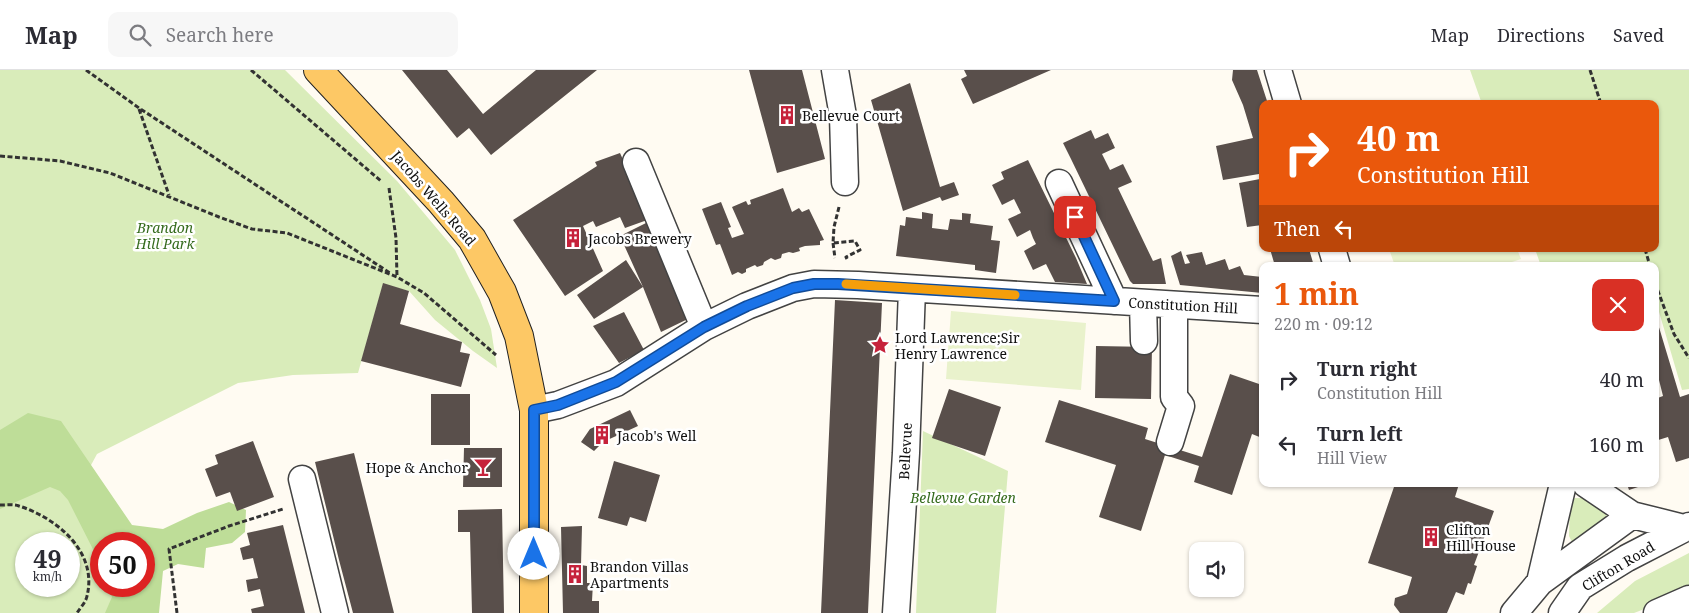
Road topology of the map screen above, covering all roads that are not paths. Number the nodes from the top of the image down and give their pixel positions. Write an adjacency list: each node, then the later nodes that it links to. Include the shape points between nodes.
1 (318, 70): 15 (main road, Jacobs Wells Road, via 472,239 502,292 519,336)
2 (836, 70): 6 (street, via 844,116)
3 (1278, 70): 4 (street)
4 (1287, 100)
5 (636, 162): 13 (street)
6 (845, 182)
7 (1059, 183): 9 (street)
8 (912, 289): 9 (street, Constitution Hill); 13 (street, Constitution Hill, via 814,284 793,288); 26 (street, Bellevue)
9 (1114, 301): 10 (street, Constitution Hill)
10 (1143, 303): 11 (street, Constitution Hill); 14 (street)
11 (1174, 305): 12 (street, Constitution Hill); 16 (street, via 1174,397 1181,406)
12 (1259, 310)
13 (704, 327): 15 (street, Constitution Hill, via 616,382 558,405)
14 (1144, 340)
15 (534, 410): 25 (main road, Jacobs Wells Road)
16 (1170, 442)
17 (302, 479): 24 (street)
18 (1563, 487): 22 (street)
19 (1590, 487): 20 (street)
20 (1632, 515): 21 (street); 22 (street)
21 (1686, 527): 28 (street, Clifton Road, via 1580,587)
22 (1540, 582): 27 (street)
23 (1689, 599): 29 (street)
24 (335, 613)
25 (534, 613)
26 (896, 613)
27 (1514, 613)
28 (1562, 613)
29 (1657, 613)

